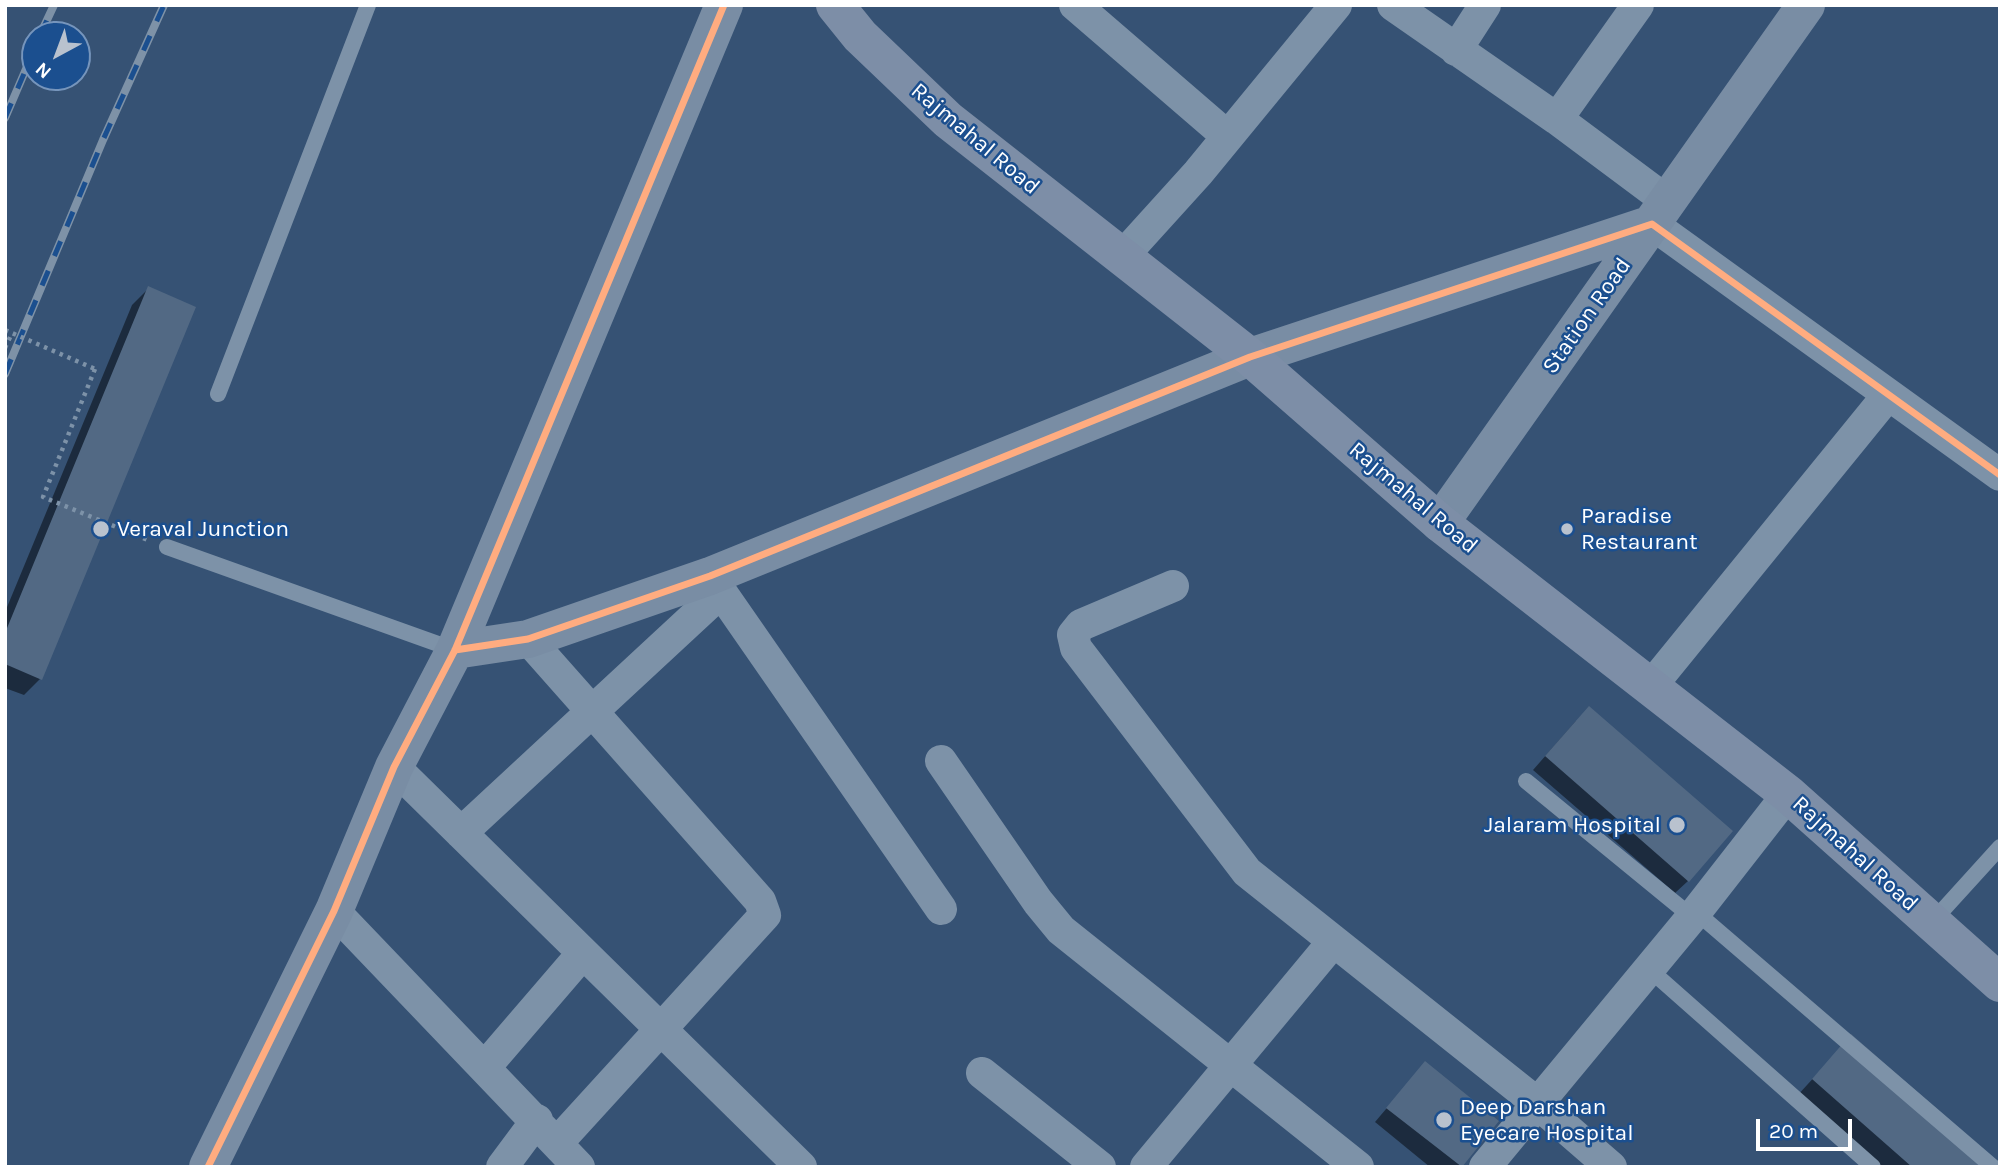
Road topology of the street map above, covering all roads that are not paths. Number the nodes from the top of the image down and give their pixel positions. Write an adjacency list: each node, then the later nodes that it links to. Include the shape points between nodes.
1 (368, 5): 16 (lane)
2 (724, 5): 24 (street)
3 (835, 5): 14 (main road, Rajmahal Road, via 860,36 948,120)
4 (1074, 5): 12 (street)
5 (1336, 5): 12 (street)
6 (1393, 5): 10 (street)
7 (1485, 5): 10 (street)
8 (1638, 5): 11 (street)
9 (1806, 5): 13 (street, Station Road)
10 (1456, 51): 11 (street)
11 (1557, 119): 13 (street)
12 (1227, 136): 14 (street)
13 (1660, 213): 15 (street); 17 (street); 19 (street, Station Road)
14 (1121, 258): 15 (main road, Rajmahal Road)
15 (1250, 357): 19 (main road, Rajmahal Road); 21 (street)
16 (218, 394)
17 (1888, 395): 18 (street); 25 (street)
18 (2000, 475)
19 (1440, 523): 25 (main road, Rajmahal Road)
20 (166, 547): 24 (lane)
21 (715, 584): 23 (street); 26 (street); 33 (street)
22 (1173, 586): 37 (street, via 1081,625 1073,635 1076,649 1230,853)
23 (528, 639): 24 (street); 26 (street)
24 (455, 650): 28 (street)
25 (1651, 685): 30 (main road, Rajmahal Road)
26 (592, 711): 31 (street); 41 (street, via 760,901 765,915)
27 (941, 761): 42 (street, via 1061,930)
28 (394, 767): 31 (street); 34 (street)
29 (1526, 781): 35 (lane)
30 (1788, 794): 35 (street); 36 (main road, Rajmahal Road)
31 (461, 833): 38 (street)
32 (2000, 847): 36 (lane)
33 (941, 909)
34 (334, 911): 43 (street); 47 (street)
35 (1694, 914): 39 (street); 57 (lane)
36 (1932, 922): 40 (main road, Rajmahal Road)
37 (1333, 942): 42 (street); 45 (street)
38 (583, 953): 41 (street); 43 (street)
39 (1649, 969): 45 (street); 56 (lane)
40 (2000, 983)
41 (661, 1030): 46 (street); 50 (street)
42 (1229, 1064): 52 (street); 53 (street)
43 (485, 1067): 46 (street)
44 (982, 1073): 51 (street)
45 (1537, 1103): 54 (street); 55 (street)
46 (547, 1132): 48 (street); 49 (street)
47 (208, 1167)
48 (502, 1167)
49 (579, 1167)
50 (801, 1167)
51 (1100, 1167)
52 (1146, 1167)
53 (1358, 1167)
54 (1485, 1167)
55 (1611, 1167)
56 (1873, 1167)
57 (1993, 1167)

